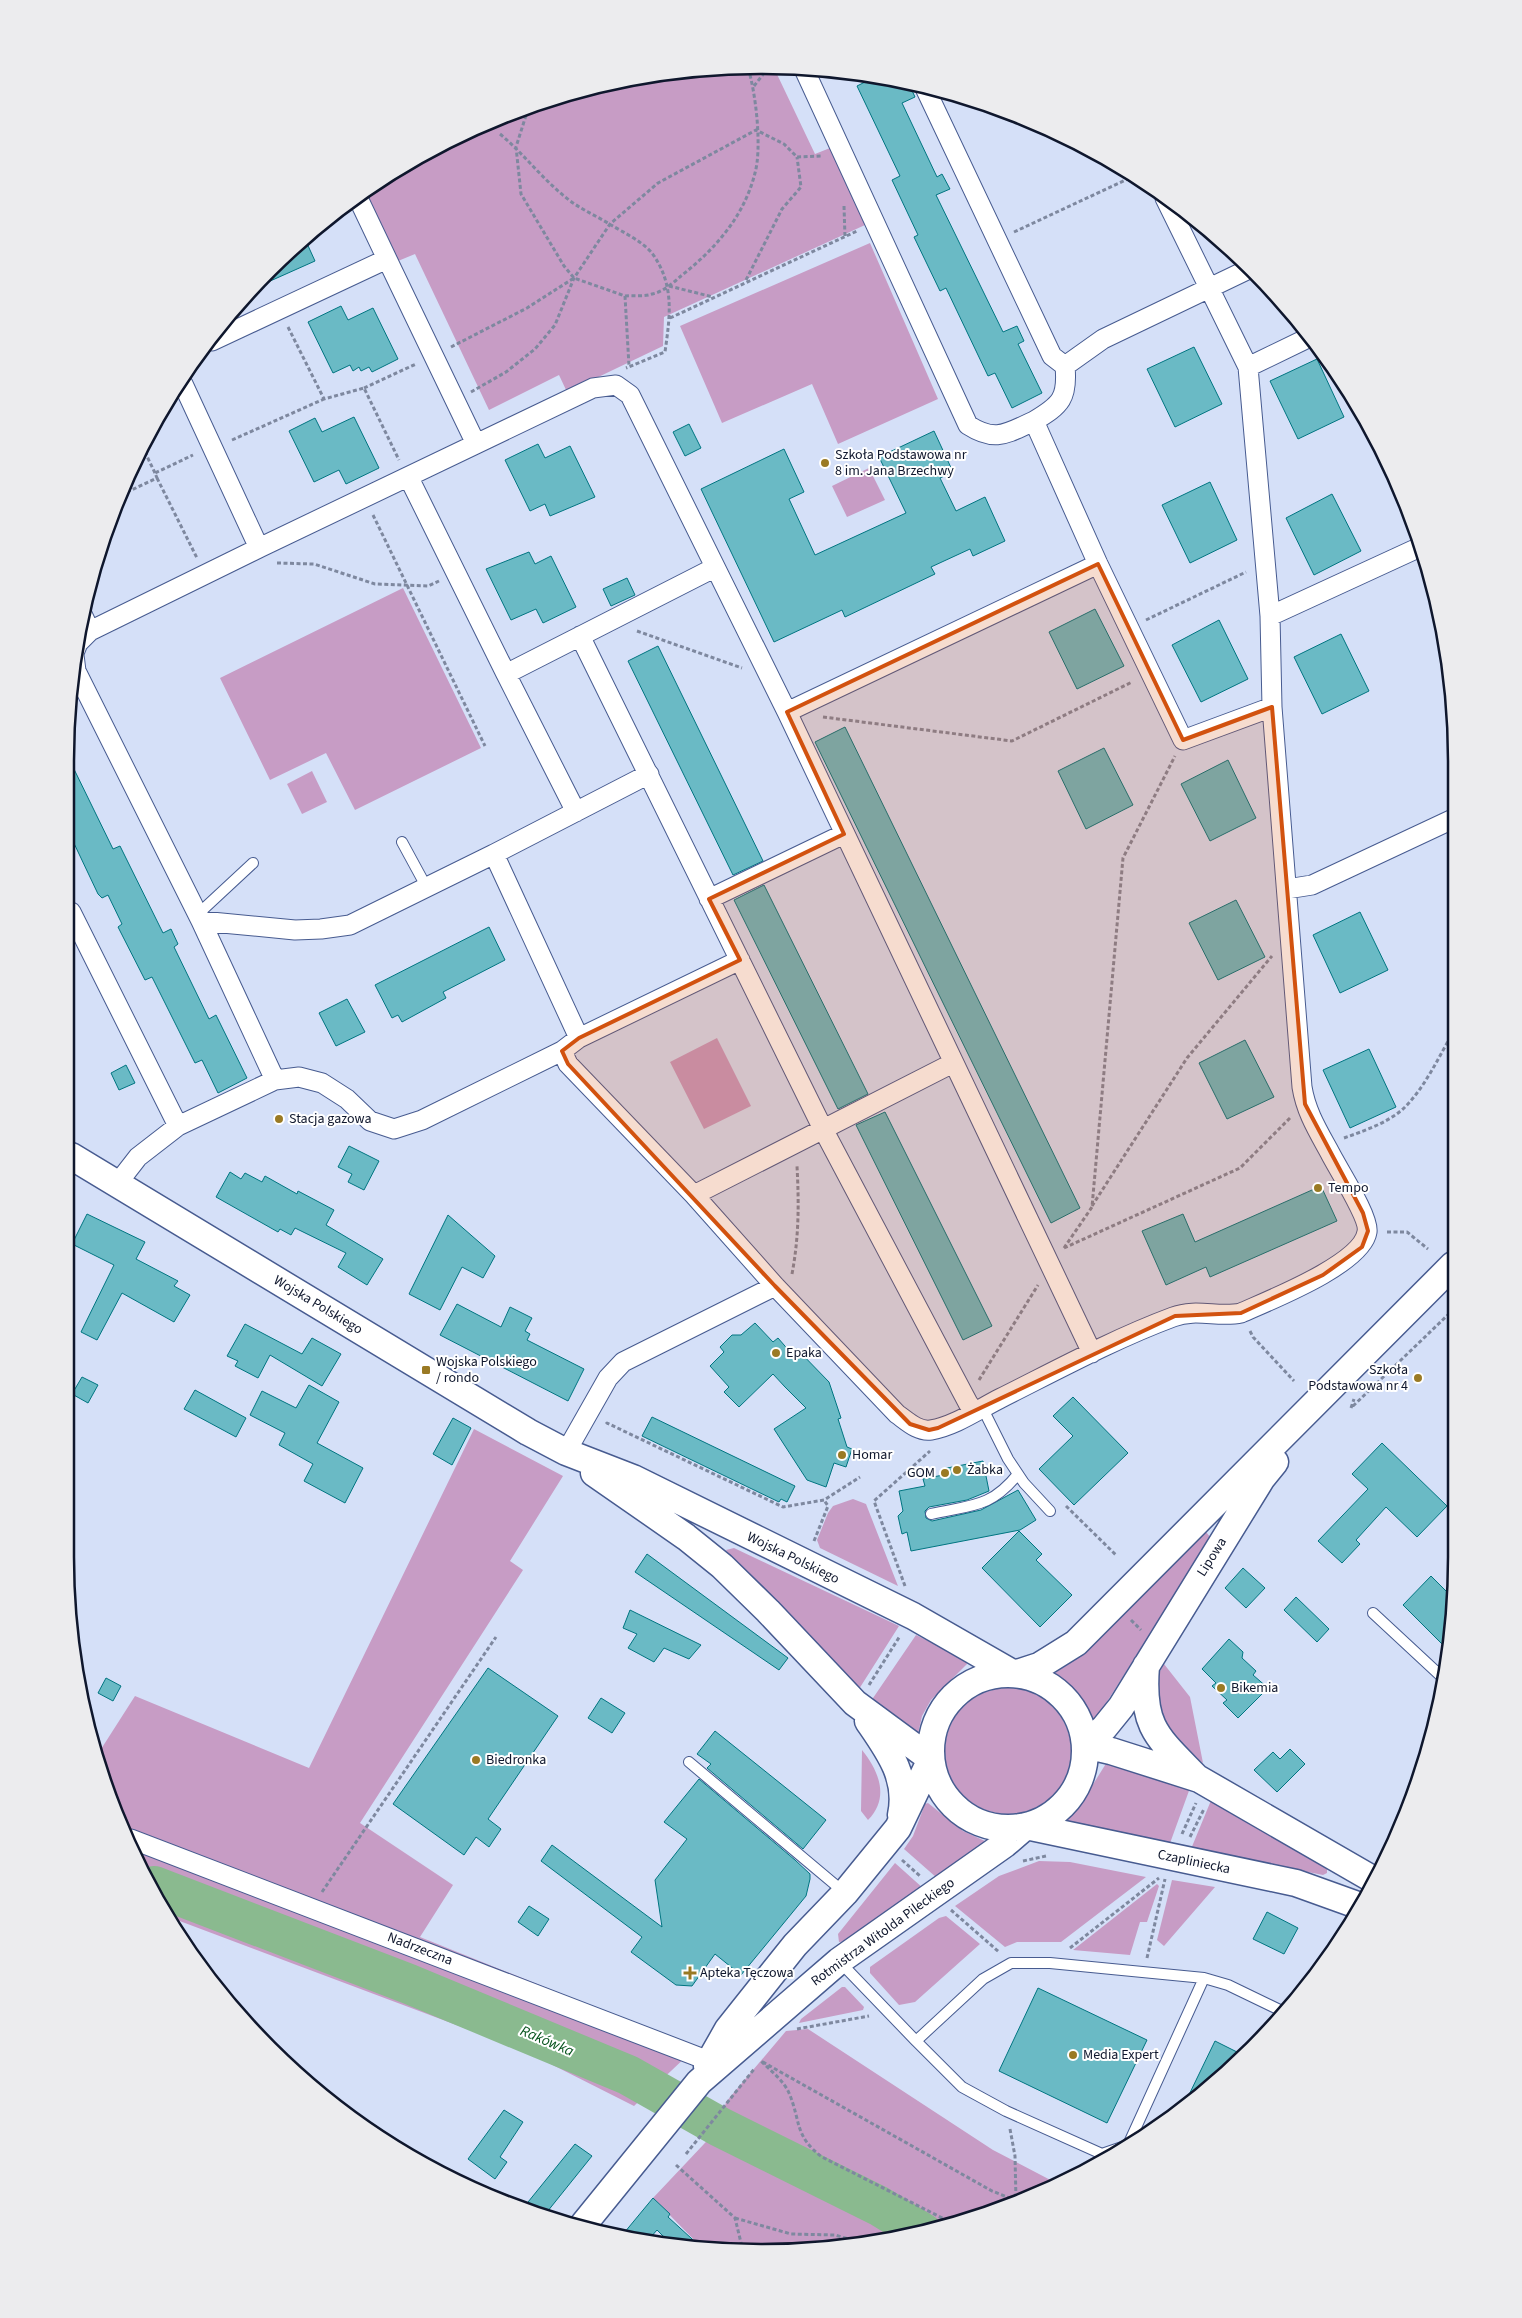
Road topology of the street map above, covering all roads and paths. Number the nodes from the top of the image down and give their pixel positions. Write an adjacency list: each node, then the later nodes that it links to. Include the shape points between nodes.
1 (750, 74): 4 (path)
2 (763, 74): 4 (path)
3 (807, 75): 15 (street)
4 (754, 86): 7 (path)
5 (928, 95): 17 (street)
6 (526, 115): 9 (path)
7 (756, 130): 11 (path, via 784,144); 16 (path, via 658,183); 22 (path, via 758,154 755,173 737,218 719,242)
8 (500, 134): 9 (path)
9 (516, 147): 16 (path, via 550,185 581,209); 20 (path, via 521,194)
10 (830, 155): 11 (path)
11 (797, 157): 21 (path, via 801,187 782,209)
12 (1126, 180): 17 (path)
13 (361, 203): 18 (street)
14 (1171, 210): 23 (street)
15 (875, 223): 21 (path); 39 (street, via 968,425 984,435 1000,435)
16 (610, 224): 20 (path); 22 (path, via 651,252)
17 (997, 240): 32 (street, via 1052,356)
18 (387, 259): 26 (street); 30 (street)
19 (1243, 272): 23 (street)
20 (574, 278): 24 (path); 30 (path, via 527,308); 38 (path, via 555,325 535,349 506,372)
21 (745, 282): 25 (path)
22 (668, 286): 24 (path, via 652,294); 25 (path); 27 (path)
23 (1209, 288): 32 (street, via 1103,339); 33 (street)
24 (626, 296): 31 (path)
25 (714, 297): 27 (path)
26 (279, 309): 28 (street); 37 (path)
27 (670, 318): 31 (path, via 666,352)
28 (221, 337)
29 (1304, 340): 33 (street)
30 (433, 356): 35 (path); 38 (street)
31 (629, 366): 36 (path)
32 (1065, 366): 39 (street, via 1065,393 1056,408)
33 (1248, 367): 50 (street)
34 (185, 387): 41 (street)
35 (364, 388): 37 (path); 45 (path)
36 (594, 388): 40 (street); 52 (street, via 616,384 630,396)
37 (324, 399): 41 (path, via 224,444)
38 (455, 400): 40 (street)
39 (1034, 420): 51 (street)
40 (476, 444): 45 (street)
41 (212, 446): 43 (path); 49 (street)
42 (146, 455): 43 (path)
43 (155, 473): 44 (path)
44 (157, 478): 46 (path); 53 (path)
45 (409, 478): 47 (street); 54 (street)
46 (129, 491)
47 (365, 499): 49 (street); 55 (path)
48 (1415, 549): 56 (street)
49 (252, 552): 53 (street); 55 (path, via 266,562 314,564 375,584)
50 (1264, 563): 56 (street); 59 (path)
51 (1098, 564): 59 (street); 66 (street)
52 (714, 568): 58 (street); 63 (street)
53 (205, 575): 57 (street)
54 (456, 575): 55 (path, via 428,586); 62 (street)
55 (406, 584): 68 (path)
56 (1270, 616): 65 (street)
57 (88, 621)
58 (608, 621): 60 (street); 63 (path)
59 (1129, 628): 61 (street)
60 (580, 636): 62 (street); 69 (street)
61 (1151, 673): 66 (path, via 1012,741); 67 (street)
62 (506, 674): 70 (street)
63 (768, 677): 66 (street)
64 (79, 678): 80 (street)
65 (1272, 707): 67 (street); 77 (street)
66 (787, 712): 72 (street)
67 (1183, 740): 96 (path, via 1123,858)
68 (485, 746)
69 (649, 774): 70 (street); 78 (street)
70 (576, 812): 74 (street)
71 (1448, 821): 77 (street, via 1312,885)
72 (844, 834): 78 (street); 86 (street)
73 (402, 842): 76 (lane)
74 (494, 854): 76 (street); 83 (street)
75 (253, 863): 80 (lane)
76 (427, 888): 80 (street, via 350,925 321,929 295,930)
77 (1287, 889): 81 (street)
78 (709, 899): 82 (street)
79 (74, 918): 89 (street)
80 (199, 918): 87 (street)
81 (1291, 939): 88 (street); 96 (path, via 1268,960 1187,1058)
82 (740, 960): 83 (street); 90 (street)
83 (580, 1038): 85 (street)
84 (1448, 1041): 92 (path, via 1403,1108 1385,1122)
85 (562, 1051): 87 (street, via 422,1120 394,1129 370,1121 347,1099 322,1083 298,1077); 95 (street, via 568,1064)
86 (954, 1063): 90 (street); 100 (street)
87 (275, 1080): 89 (street)
88 (1304, 1104): 92 (street); 98 (path, via 1240,1168)
89 (178, 1126): 94 (street, via 138,1157)
90 (823, 1129): 91 (street); 108 (street)
91 (795, 1143): 95 (street); 102 (path, via 798,1243)
92 (1325, 1144): 97 (street, via 1363,1213)
93 (74, 1158): 94 (street, Wojska Polskiego)
94 (117, 1184): 112 (street, Wojska Polskiego)
95 (694, 1195): 102 (street)
96 (1092, 1207): 98 (path)
97 (1368, 1231): 99 (path, via 1407,1232); 103 (street, via 1362,1247 1323,1275)
98 (1064, 1248): 100 (path)
99 (1428, 1249)
100 (1048, 1262): 105 (street); 108 (path, via 1008,1332)
101 (1448, 1270): 106 (street, Lipowa)
102 (781, 1292): 108 (street, via 910,1424 929,1430); 112 (street, via 623,1362 608,1378)
103 (1242, 1313): 105 (street, via 1193,1312 1175,1316); 107 (path, via 1253,1337)
104 (1448, 1315): 109 (path)
105 (1092, 1353): 108 (street)
106 (1346, 1373): 127 (street, Lipowa, via 1262,1478); 129 (street, Lipowa, via 1076,1643 1039,1666)
107 (1294, 1381)
108 (975, 1407): 113 (lane)
109 (1351, 1408)
110 (604, 1427): 115 (path, via 607,1422 783,1507)
111 (934, 1446): 121 (path, via 874,1501)
112 (566, 1452): 129 (street, Wojska Polskiego, via 633,1478 904,1612); 130 (street, Wojska Polskiego, via 722,1566)
113 (1018, 1474): 117 (lane); 118 (lane, via 990,1501)
114 (860, 1477): 115 (path)
115 (824, 1500): 119 (path, via 828,1506)
116 (1059, 1500): 120 (path)
117 (1050, 1511)
118 (931, 1514)
119 (814, 1542)
120 (1118, 1556)
121 (909, 1595)
122 (1373, 1613): 128 (lane)
123 (1130, 1619): 125 (path)
124 (904, 1629): 130 (path)
125 (1142, 1631)
126 (496, 1637): 148 (path)
127 (1146, 1665): 131 (street, Lipowa, via 1110,1721); 134 (street, via 1145,1708 1153,1729)
128 (1438, 1673)
129 (1014, 1674): 131 (street, via 1042,1682 1070,1705 1080,1724); 132 (street, via 992,1676 971,1684 953,1697 934,1730)
130 (860, 1698): 132 (street, Wojska Polskiego); 137 (street, via 900,1774 903,1804)
131 (1085, 1746): 134 (street, via 1111,1751); 136 (street, via 1084,1767 1076,1788 1058,1809)
132 (931, 1759): 136 (street, via 937,1781 963,1814 983,1824 1004,1828); 137 (street, Rotmistrza Witolda Pileckiego)
133 (689, 1762): 146 (lane)
134 (1198, 1789): 138 (path); 144 (street)
135 (1206, 1805): 140 (path)
136 (1026, 1826): 147 (street, Czapliniecka, via 1296,1883); 150 (street, Rotmistrza Witolda Pileckiego)
137 (898, 1828): 146 (street, Rotmistrza Witolda Pileckiego)
138 (1180, 1839)
139 (135, 1840): 148 (street, Nadrzeczna)
140 (1189, 1840)
141 (898, 1856): 145 (path)
142 (1051, 1856): 143 (path)
143 (1018, 1862)
144 (1369, 1877)
145 (922, 1878)
146 (844, 1893): 161 (street, Rotmistrza Witolda Pileckiego, via 795,1945 728,2029)
147 (1354, 1904)
148 (312, 1907): 161 (street, Nadrzeczna)
149 (946, 1907): 151 (path)
150 (839, 1960): 156 (lane); 161 (street, Rotmistrza Witolda Pileckiego)
151 (1011, 1963): 152 (lane); 158 (lane, via 983,1979)
152 (1050, 1963): 153 (lane); 153 (path, via 1166,1873)
153 (1144, 1974): 154 (lane)
154 (1204, 1978): 155 (lane, via 1228,1985); 163 (lane)
155 (1278, 2009)
156 (888, 2012): 157 (path); 158 (lane)
157 (793, 2030)
158 (916, 2041): 162 (lane, via 962,2088)
159 (767, 2053): 160 (path)
160 (761, 2061): 164 (path); 168 (path); 170 (path, via 789,2092 798,2128 813,2150)
161 (704, 2072): 171 (street, Rotmistrza Witolda Pileckiego, via 660,2132)
162 (1006, 2111): 165 (lane); 167 (path, via 1015,2156)
163 (1133, 2134)
164 (686, 2154)
165 (1102, 2154)
166 (676, 2166): 169 (path)
167 (1016, 2195)
168 (1009, 2198)
169 (735, 2218): 172 (path, via 791,2234 835,2235); 173 (path)
170 (945, 2219)
171 (586, 2222)
172 (847, 2238)
173 (741, 2244)

